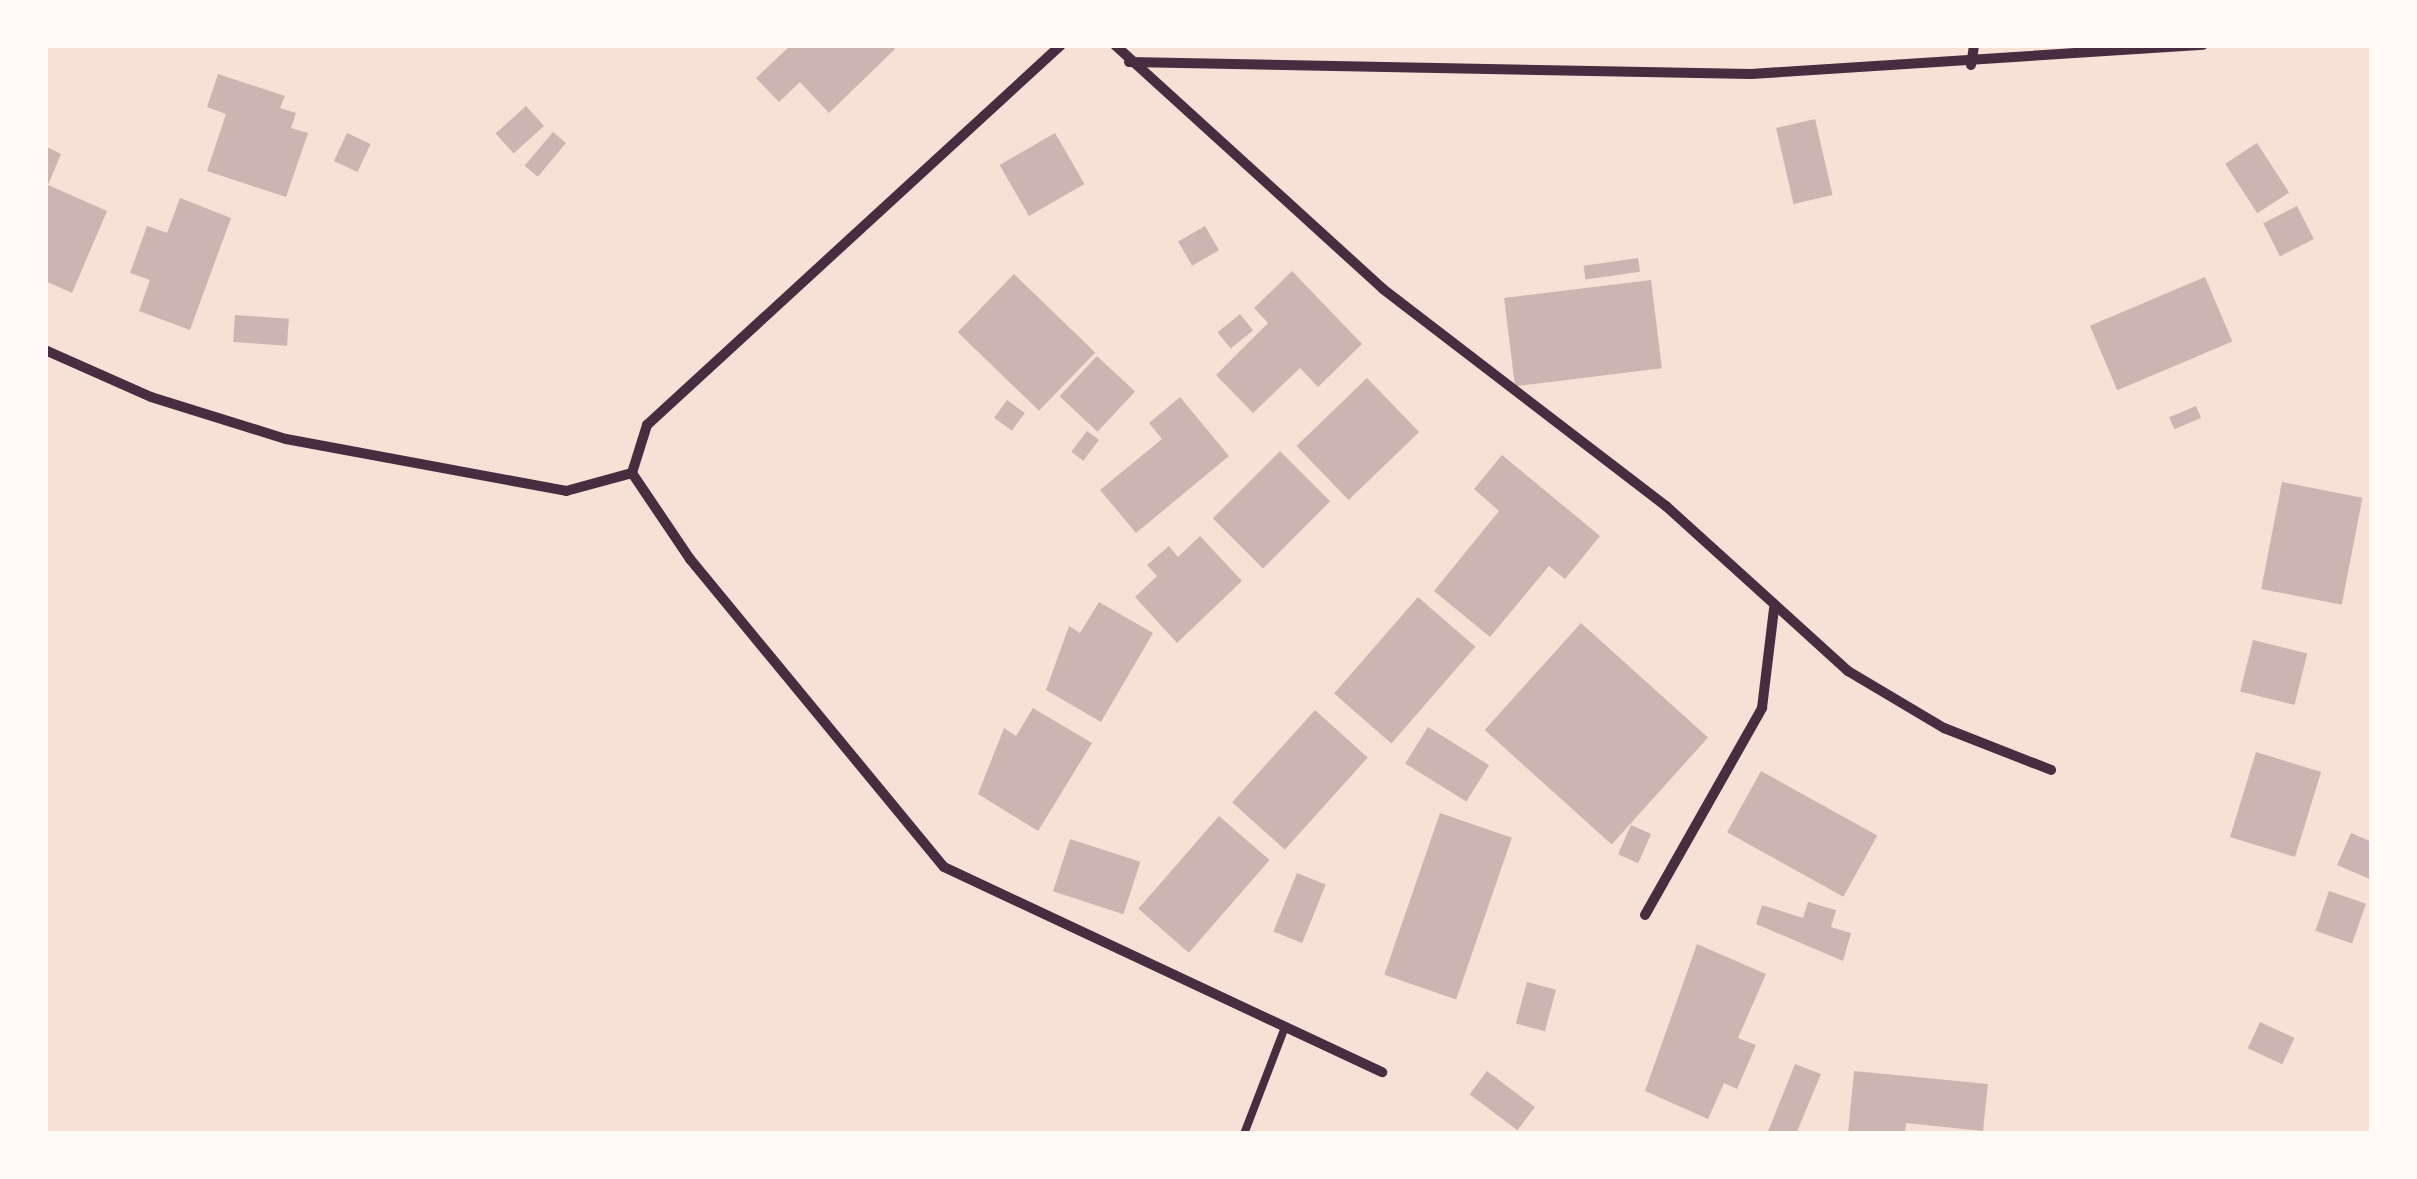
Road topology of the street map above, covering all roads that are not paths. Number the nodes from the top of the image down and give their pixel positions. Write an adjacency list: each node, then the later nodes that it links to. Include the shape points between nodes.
1 (1062, 45): 8 (street, via 647,424)
2 (1114, 45): 5 (street)
3 (1974, 45): 6 (street)
4 (2203, 45): 6 (street)
5 (1128, 62): 6 (street, via 1751,74); 9 (street, via 1383,289 1666,506)
6 (1971, 65)
7 (45, 350): 8 (street, via 151,397 286,440 566,491)
8 (632, 473): 12 (street, via 678,544 944,866)
9 (1774, 610): 10 (street, via 1904,707); 11 (street, via 1762,708)
10 (2050, 770)
11 (1645, 915)
12 (1285, 1027): 13 (street); 14 (lane)
13 (1382, 1072)
14 (1244, 1134)

